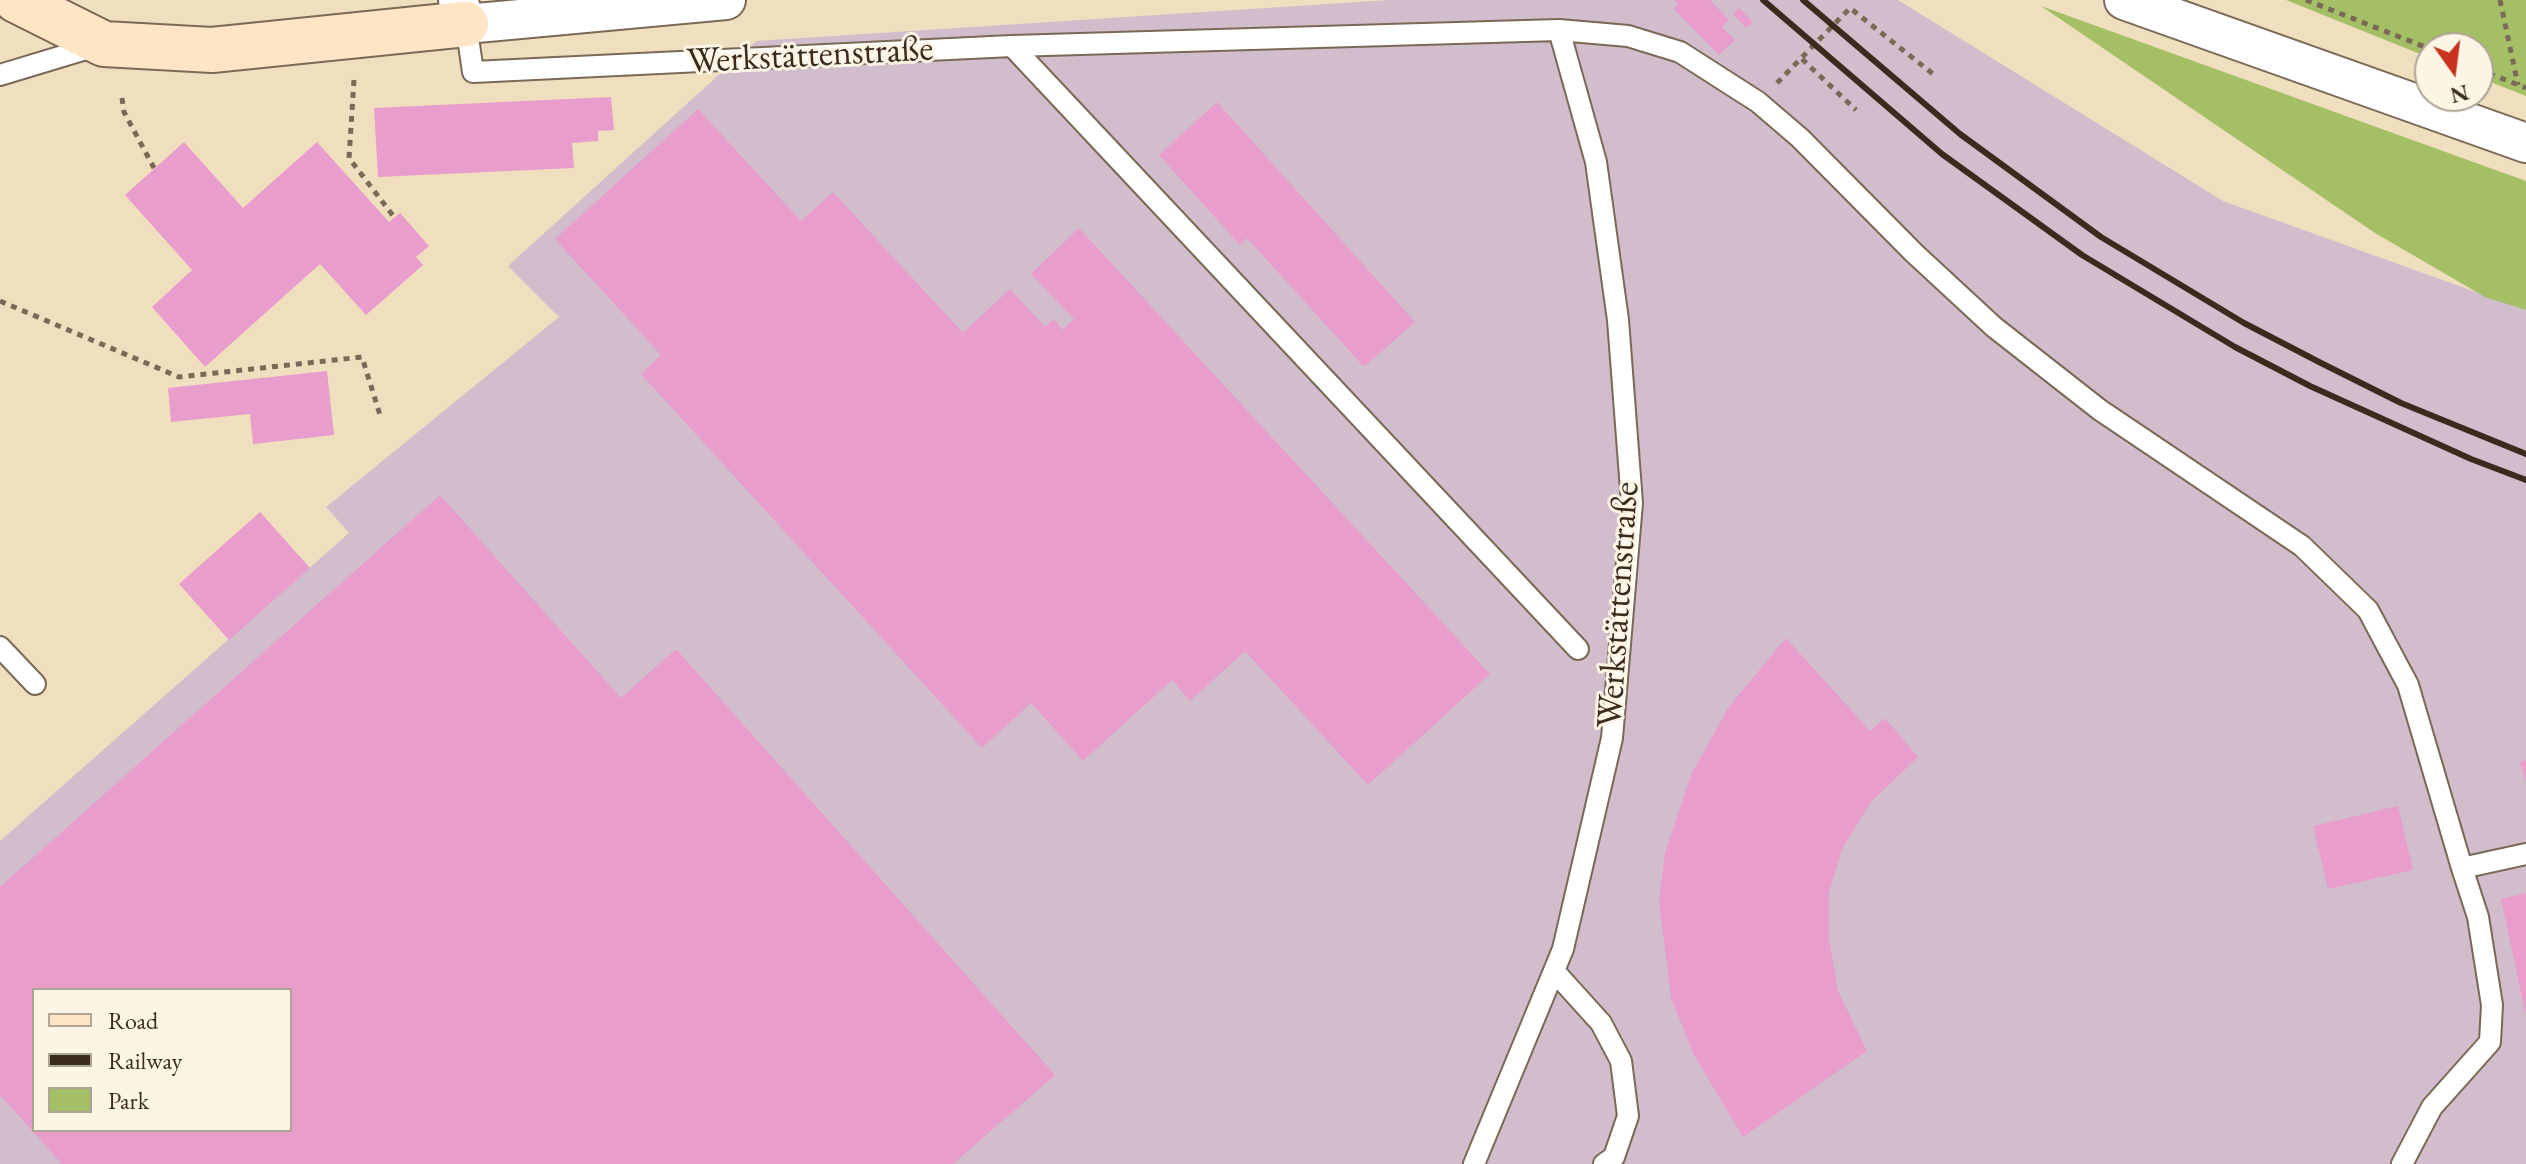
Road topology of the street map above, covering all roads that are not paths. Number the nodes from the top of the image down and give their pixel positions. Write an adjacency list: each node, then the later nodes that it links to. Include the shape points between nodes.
1 (16, 0): 6 (street)
2 (726, 0): 4 (street, via 553,16)
3 (2124, 0): 9 (street)
4 (462, 12): 6 (street, via 212,50); 7 (lane, Werkstättenstraße, via 473,72)
5 (1559, 30): 7 (lane, Werkstättenstraße); 14 (lane, Werkstättenstraße, via 1628,36 1680,52 1758,102 1994,327 2100,410 2302,546 2368,610 2408,685); 15 (lane, Werkstättenstraße, via 1596,162 1618,320 1632,503 1612,738)
6 (104, 44): 8 (lane)
7 (1012, 46): 11 (lane)
8 (0, 75)
9 (2526, 143)
10 (0, 647): 12 (lane)
11 (1578, 649)
12 (35, 684)
13 (2526, 854): 14 (lane)
14 (2462, 868): 18 (lane, Werkstättenstraße, via 2478,917 2492,1005 2490,1042 2432,1107)
15 (1554, 971): 16 (lane, Werkstättenstraße); 17 (lane, via 1601,1023 1621,1061 1628,1116 1614,1157)
16 (1481, 1162)
17 (1604, 1164)
18 (2404, 1164)

